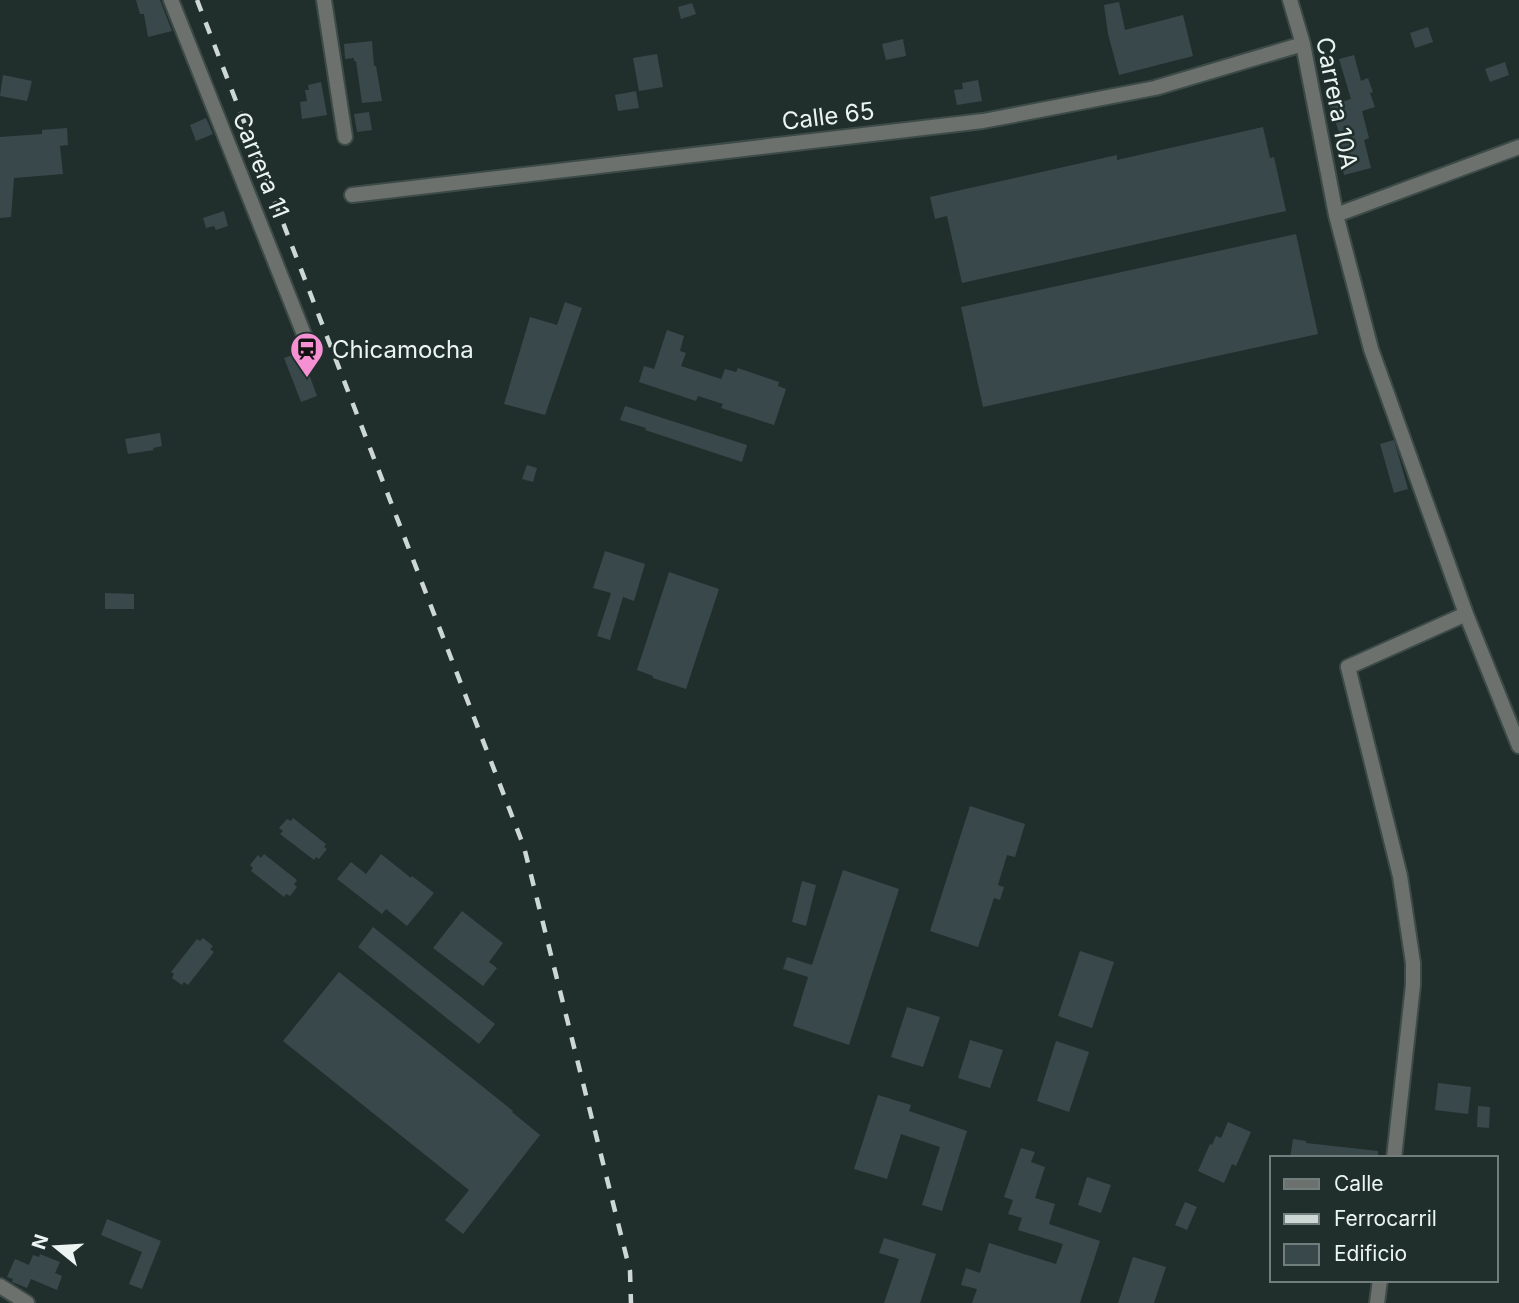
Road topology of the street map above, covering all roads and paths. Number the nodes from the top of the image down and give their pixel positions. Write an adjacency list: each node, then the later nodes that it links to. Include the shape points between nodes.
1 (171, 0): 9 (street, Carrera 11)
2 (324, 0): 5 (street)
3 (1290, 0): 4 (street, Carrera 10A)
4 (1303, 44): 7 (street, Calle 65, via 1156,88 983,121); 8 (street, Carrera 10A)
5 (345, 137)
6 (1519, 147): 8 (street)
7 (352, 195)
8 (1336, 215): 10 (street, Carrera 10A, via 1371,349)
9 (309, 347)
10 (1466, 614): 11 (street, Carrera 10A); 12 (street, via 1348,667 1400,876 1413,963)
11 (1519, 746)
12 (1394, 1156)
13 (1380, 1282): 16 (street)
14 (0, 1286): 15 (street)
15 (27, 1303)
16 (1377, 1303)

